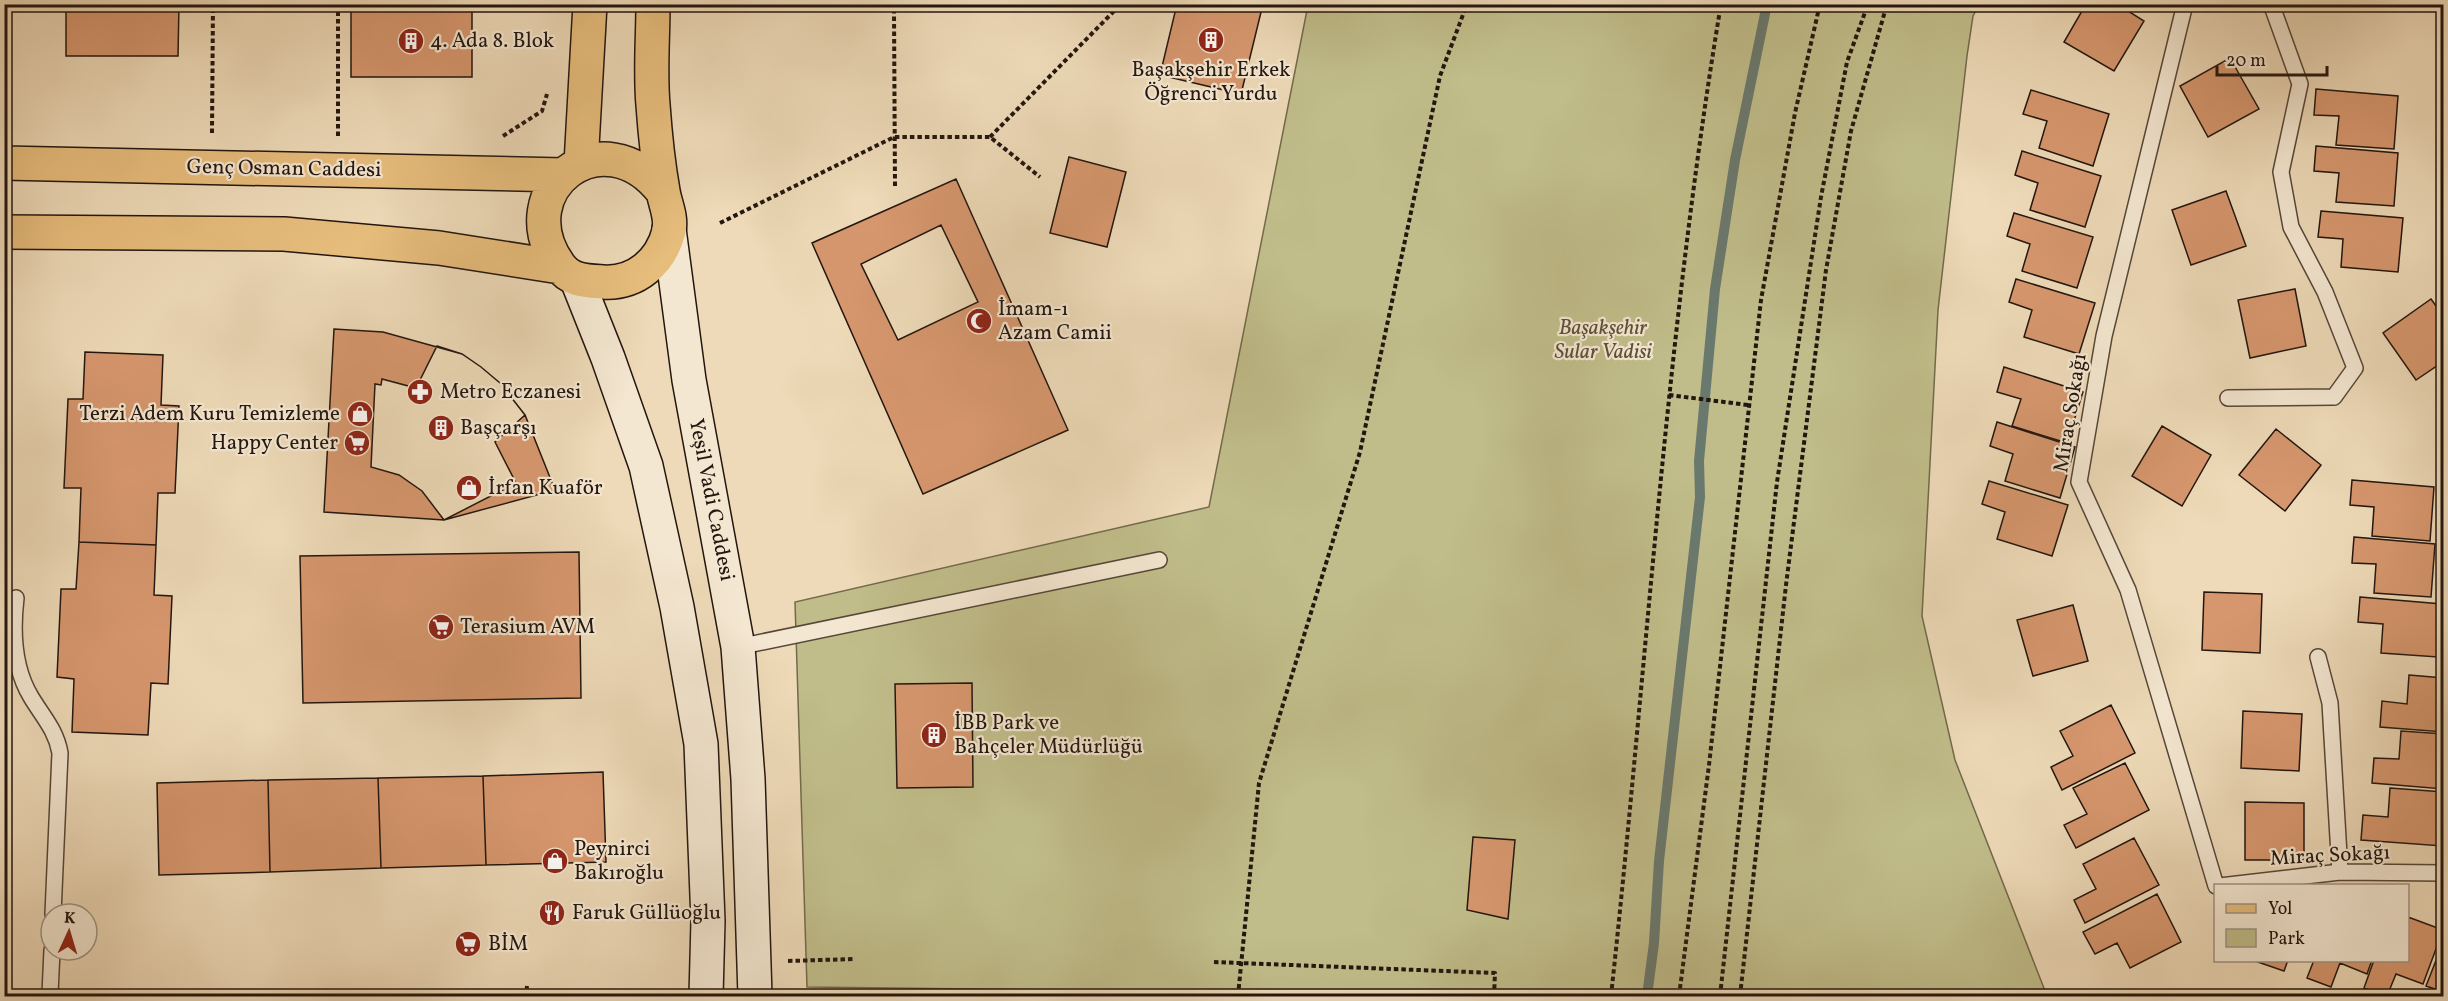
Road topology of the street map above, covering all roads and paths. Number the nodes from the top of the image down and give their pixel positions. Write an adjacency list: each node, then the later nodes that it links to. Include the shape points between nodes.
1 (213, 4): 15 (path)
2 (338, 4): 20 (path)
3 (590, 4): 23 (main road)
4 (653, 4): 26 (main road, Yeşil Vadi Caddesi, via 652,103)
5 (901, 4): 16 (path, via 894,10)
6 (1121, 4): 17 (path)
7 (1467, 4): 47 (path, via 1440,76 1360,452 1259,783)
8 (1721, 4): 31 (path)
9 (1820, 4): 33 (path, via 1795,113 1763,288)
10 (1868, 4): 57 (path, via 1846,62 1779,471)
11 (1887, 4): 58 (path, via 1851,131 1826,270)
12 (2185, 4): 40 (lane, Miraç Sokağı, via 2104,336 2079,482 2128,590)
13 (2269, 4): 32 (lane, via 2300,84 2281,172 2291,227 2325,292 2355,368 2334,397)
14 (548, 91): 18 (path, via 542,111)
15 (212, 137)
16 (894, 137): 17 (path); 25 (path); 27 (path)
17 (990, 137): 24 (path)
18 (500, 138)
19 (326, 139): 20 (path)
20 (338, 139): 21 (path)
21 (350, 139)
22 (4, 163): 23 (main road, Genç Osman Caddesi)
23 (572, 169): 26 (main road, via 599,159 618,159 651,177); 30 (main road, via 551,190 544,209 543,229 549,249)
24 (1040, 177)
25 (895, 186)
26 (663, 192): 28 (main road, Yeşil Vadi Caddesi)
27 (720, 223)
28 (669, 229): 30 (main road, via 651,265 635,277 616,283); 36 (main road, Yeşil Vadi Caddesi, via 689,380)
29 (4, 232): 30 (main road, via 284,234 439,248)
30 (568, 274): 51 (main road, via 608,358 646,466 679,618 701,744 708,921)
31 (1669, 395): 33 (path); 55 (path)
32 (2228, 398)
33 (1748, 405): 56 (path, via 1709,765)
34 (1159, 560): 36 (lane)
35 (16, 598): 42 (lane, via 14,649 29,695 53,729 60,753)
36 (738, 647): 45 (main road, Yeşil Vadi Caddesi, via 748,779)
37 (2318, 657): 38 (lane, via 2330,703)
38 (2340, 872): 39 (lane, Miraç Sokağı); 41 (lane, Miraç Sokağı)
39 (2444, 873)
40 (2215, 884)
41 (2229, 884)
42 (54, 902)
43 (854, 959): 45 (path)
44 (51, 962): 49 (lane)
45 (754, 962): 52 (main road, Yeşil Vadi Caddesi)
46 (1215, 962): 47 (path)
47 (1241, 963): 53 (path); 54 (path, via 1495,973)
48 (527, 986): 50 (path)
49 (50, 994)
50 (526, 996)
51 (706, 996)
52 (755, 996)
53 (1238, 996)
54 (1494, 996)
55 (1611, 996)
56 (1679, 996)
57 (1720, 996)
58 (1740, 996)

